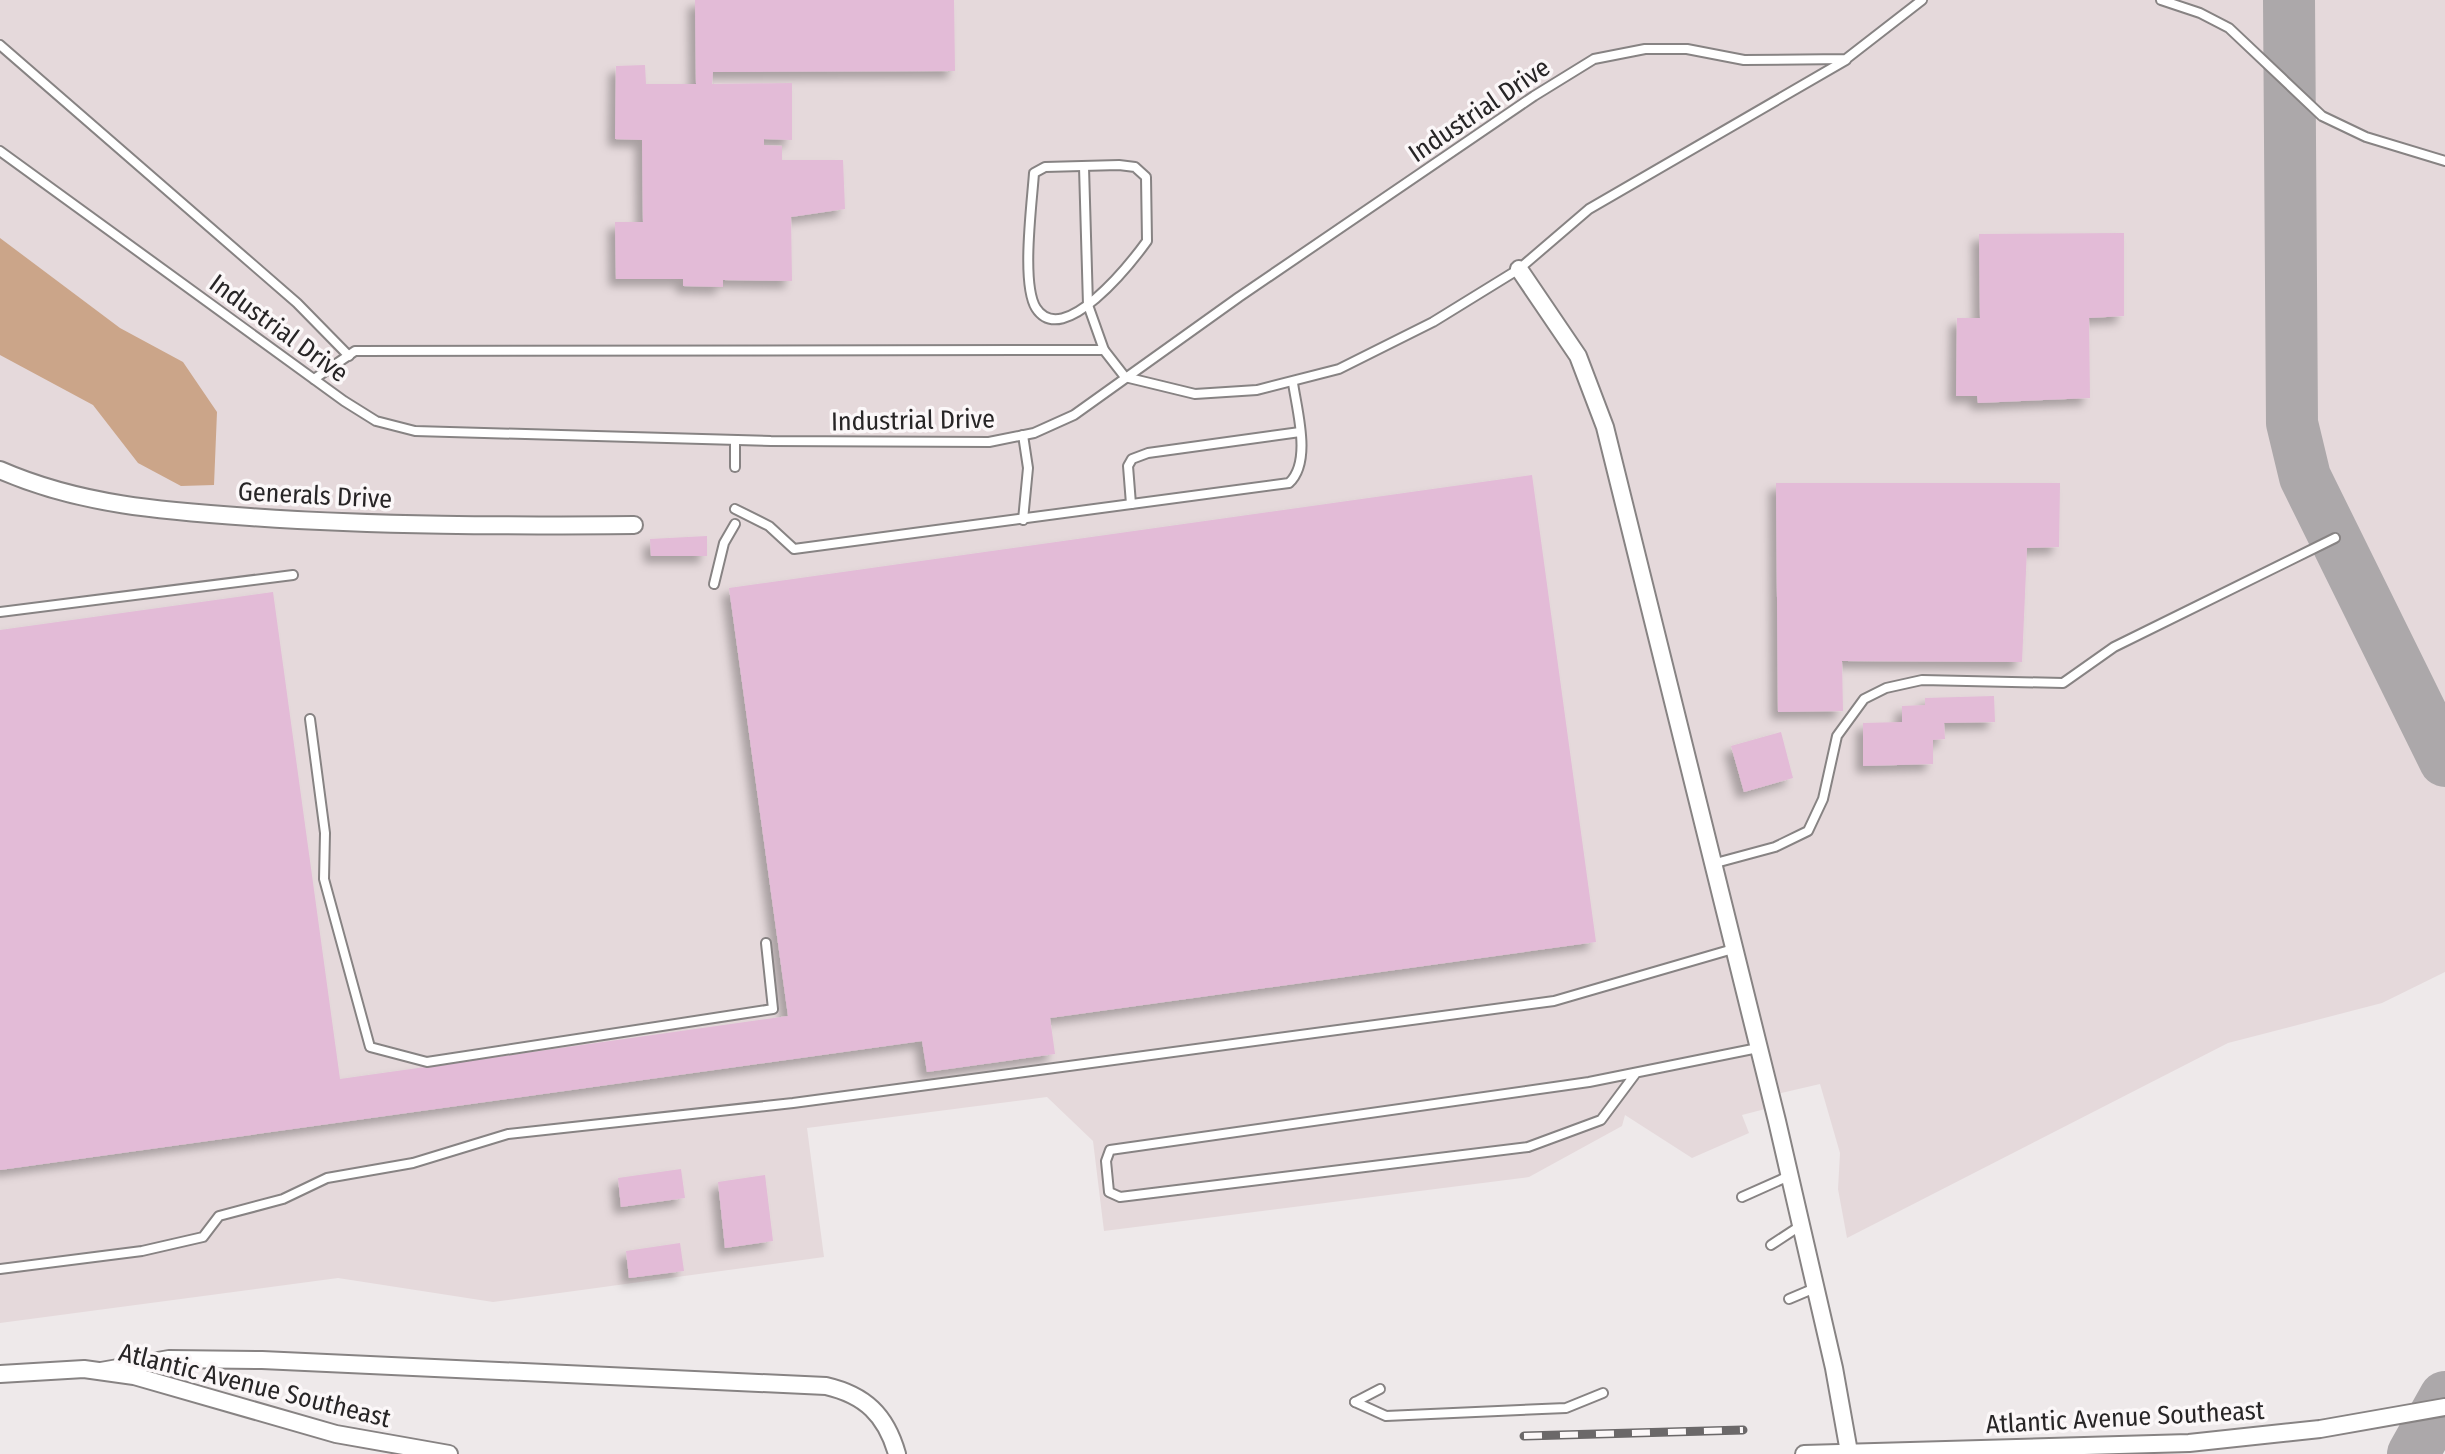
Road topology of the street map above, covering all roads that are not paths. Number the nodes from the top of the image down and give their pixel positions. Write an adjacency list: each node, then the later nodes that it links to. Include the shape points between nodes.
1 (1922, 0): 4 (lane)
2 (2161, 0): 6 (lane, via 2229,28 2322,116)
3 (0, 45): 11 (lane, via 297,303)
4 (1846, 59): 8 (lane, via 1589,209); 12 (lane, Industrial Drive, via 1744,60 1687,49 1645,49 1594,59)
5 (0, 151): 13 (lane, Industrial Drive)
6 (2445, 161)
7 (1084, 167): 9 (lane); 9 (lane, via 1135,167 1146,177 1147,241); 9 (lane, via 1045,167 1034,173 1030,280 1035,307 1047,319 1062,320)
8 (1519, 269): 14 (lane, via 1379,351); 30 (street, via 1578,356 1598,403)
9 (1088, 305): 10 (lane)
10 (1104, 350): 11 (lane, via 355,351); 12 (lane)
11 (349, 356): 13 (lane)
12 (1125, 377): 14 (lane, via 1195,394); 16 (lane, Industrial Drive, via 1074,415)
13 (314, 379): 17 (lane, Industrial Drive, via 376,421 415,431)
14 (1293, 383): 15 (lane)
15 (1300, 432): 20 (lane, via 1298,468 1289,483); 20 (lane, via 1132,459)
16 (1023, 435): 17 (lane, Industrial Drive, via 989,442); 22 (lane, via 1028,468)
17 (735, 440): 18 (lane)
18 (735, 467)
19 (0, 470): 24 (street, Generals Drive, via 97,503 176,511 317,522)
20 (1131, 504): 22 (lane)
21 (735, 509): 22 (lane, via 769,526 794,549)
22 (1023, 520)
23 (735, 524): 27 (lane, via 724,543)
24 (634, 525)
25 (2335, 538): 30 (lane, via 2114,647 2063,683 1922,680 1864,699 1837,736 1823,799 1808,831 1775,847)
26 (293, 575): 28 (lane)
27 (714, 584)
28 (0, 612)
29 (310, 719): 31 (lane, via 325,833 324,879 370,1047 427,1062 773,1009)
30 (1711, 864): 32 (street)
31 (766, 943)
32 (1733, 949): 33 (street); 39 (lane, via 1554,1001 793,1103 508,1134 413,1163 327,1178 283,1199 219,1216 203,1237 142,1251)
33 (1758, 1048): 34 (lane); 35 (street)
34 (1636, 1073): 34 (lane, via 1110,1150 1109,1192 1120,1197 1528,1147 1601,1120)
35 (1790, 1175): 36 (lane); 37 (street)
36 (1742, 1197)
37 (1801, 1226): 38 (lane); 40 (street)
38 (1771, 1245)
39 (0, 1269)
40 (1815, 1288): 41 (lane); 47 (street)
41 (1789, 1299)
42 (101, 1371): 43 (street, Atlantic Avenue Southeast); 48 (street, Atlantic Avenue Southeast, via 165,1382 336,1434); 49 (street, via 169,1359 262,1360 826,1386 851,1391 865,1402 884,1421)
43 (0, 1374)
44 (1380, 1389): 45 (lane, via 1355,1402 1386,1416 1566,1408)
45 (1603, 1393)
46 (2445, 1407): 47 (street, Atlantic Avenue Southeast, via 2320,1429 2189,1443)
47 (1849, 1452): 50 (street, Atlantic Avenue Southeast)
48 (449, 1454)
49 (897, 1454)
50 (1804, 1454)

